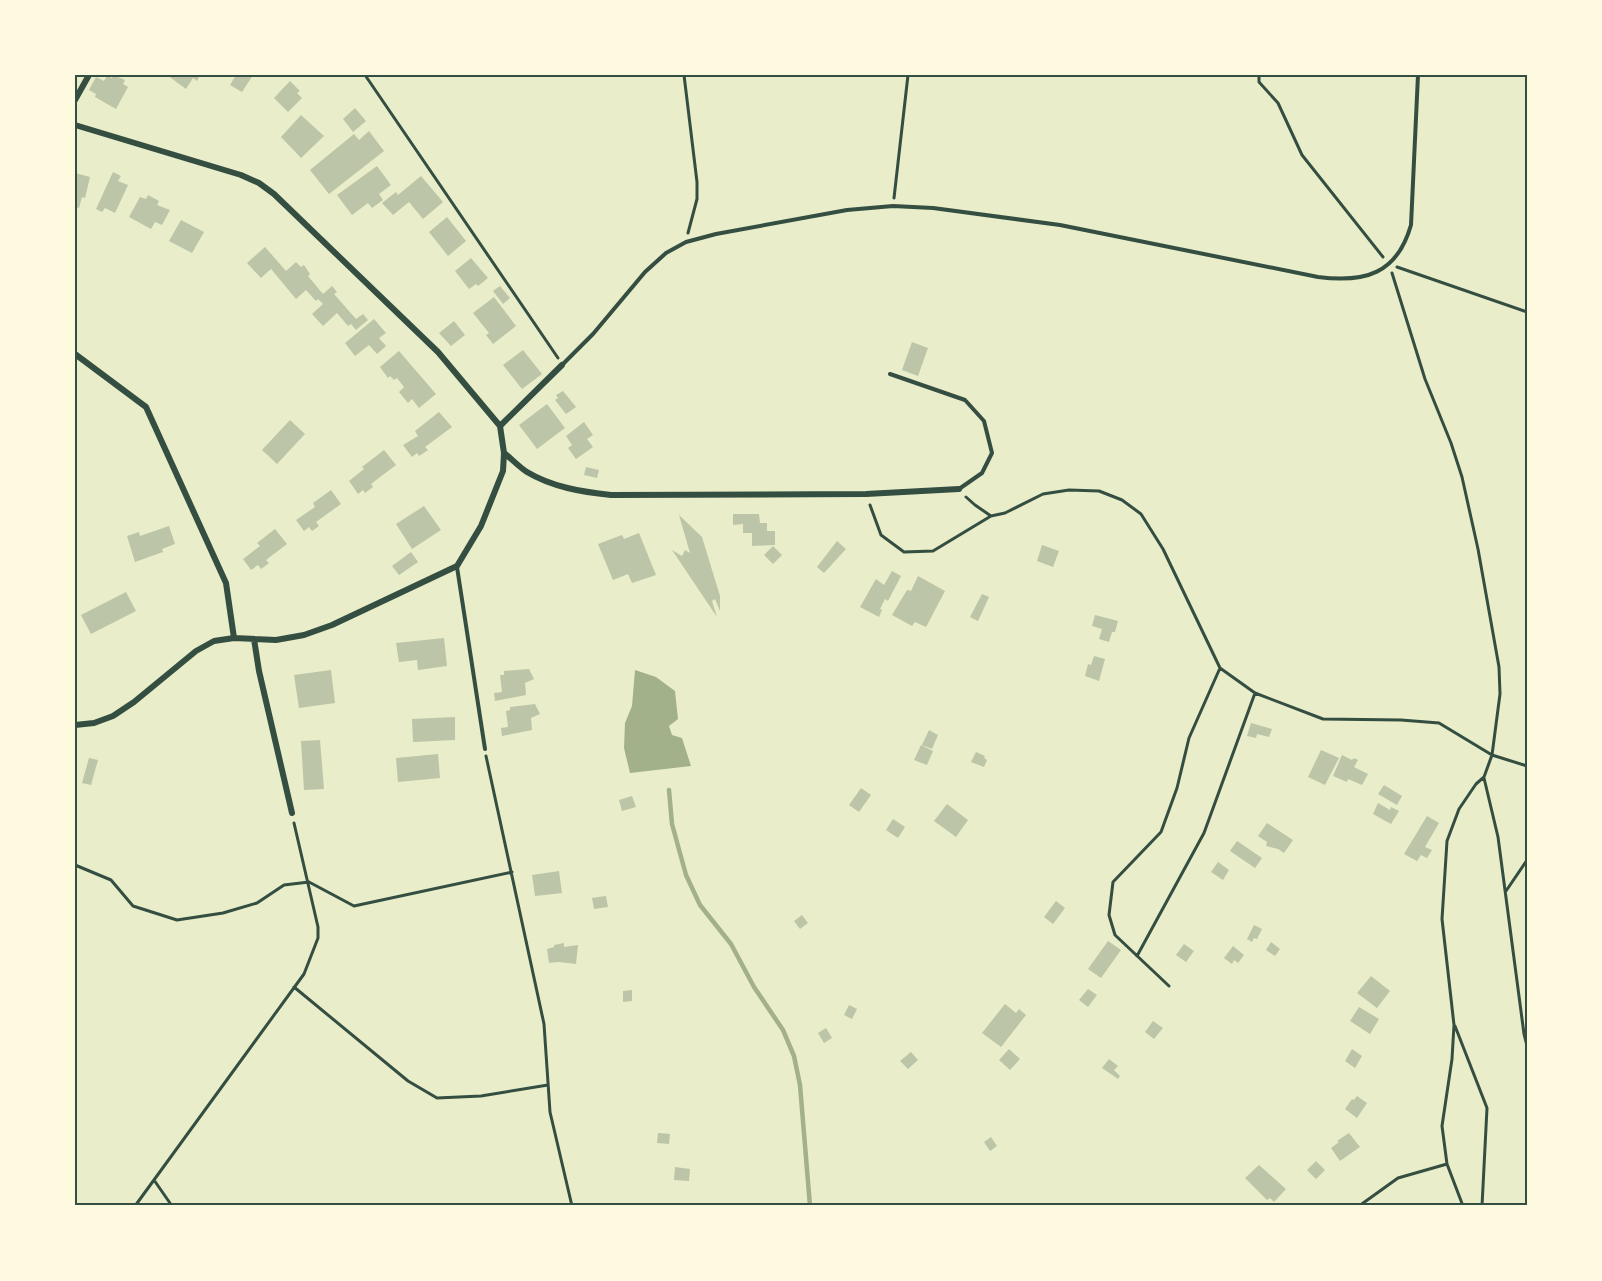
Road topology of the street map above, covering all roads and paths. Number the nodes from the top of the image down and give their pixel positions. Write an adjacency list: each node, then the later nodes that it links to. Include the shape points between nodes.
1 (88, 75): 7 (street)
2 (365, 75): 14 (path)
3 (684, 75): 10 (path, via 697,199)
4 (908, 75): 9 (path)
5 (1259, 75): 11 (path, via 1259,82 1278,103 1302,155)
6 (1418, 75): 11 (lane, via 1411,225 1400,253)
7 (75, 100)
8 (75, 125): 16 (street, via 259,183 438,352)
9 (893, 206): 10 (lane, via 767,224); 11 (lane, via 1060,225 1341,280 1359,278)
10 (686, 243): 14 (lane, via 666,253 645,272)
11 (1389, 265): 12 (path); 28 (path, via 1425,379 1462,477 1478,549 1499,667 1500,693)
12 (1527, 312)
13 (75, 354): 22 (street, via 146,407 226,583)
14 (562, 364): 16 (street)
15 (890, 374): 18 (lane, via 964,400 984,421 992,453 982,473)
16 (500, 426): 17 (street)
17 (504, 453): 19 (street, via 527,472 584,492); 21 (street, via 503,471 481,526)
18 (959, 489): 19 (street); 20 (path, via 975,506)
19 (866, 495): 20 (path, via 880,535 904,552 933,550)
20 (992, 516): 24 (path, via 1043,495 1069,490 1099,491 1122,500 1141,514 1163,549)
21 (457, 566): 23 (street, via 332,626 288,639); 27 (lane)
22 (234, 638): 23 (street); 26 (street, via 214,641 196,651 113,716)
23 (254, 639): 31 (street)
24 (1220, 668): 25 (path); 37 (path, via 1189,738 1161,832 1113,882 1109,915 1115,934)
25 (1255, 693): 28 (path, via 1323,719 1439,723); 37 (path, via 1204,833)
26 (75, 725)
27 (485, 748): 34 (path)
28 (1492, 755): 29 (path); 30 (path)
29 (1527, 766)
30 (1484, 777): 36 (path); 40 (path, via 1459,809 1447,841 1442,919)
31 (292, 813): 35 (path)
32 (1527, 860): 36 (path)
33 (75, 865): 35 (path, via 111,880 133,906 177,920 223,913 257,903 284,885)
34 (512, 872): 35 (path, via 354,906); 42 (path, via 544,1024)
35 (309, 882): 39 (path, via 318,938 304,974)
36 (1506, 891): 41 (path)
37 (1137, 957): 38 (path)
38 (1169, 986)
39 (294, 987): 42 (path, via 408,1081 437,1098 481,1096); 44 (path)
40 (1454, 1025): 43 (path, via 1442,1126); 50 (path, via 1487,1108)
41 (1527, 1046)
42 (549, 1085): 47 (path, via 550,1112)
43 (1447, 1164): 48 (path, via 1398,1178); 49 (path)
44 (154, 1180): 45 (path); 46 (path)
45 (135, 1206)
46 (172, 1206)
47 (572, 1206)
48 (1359, 1206)
49 (1462, 1206)
50 (1482, 1206)

